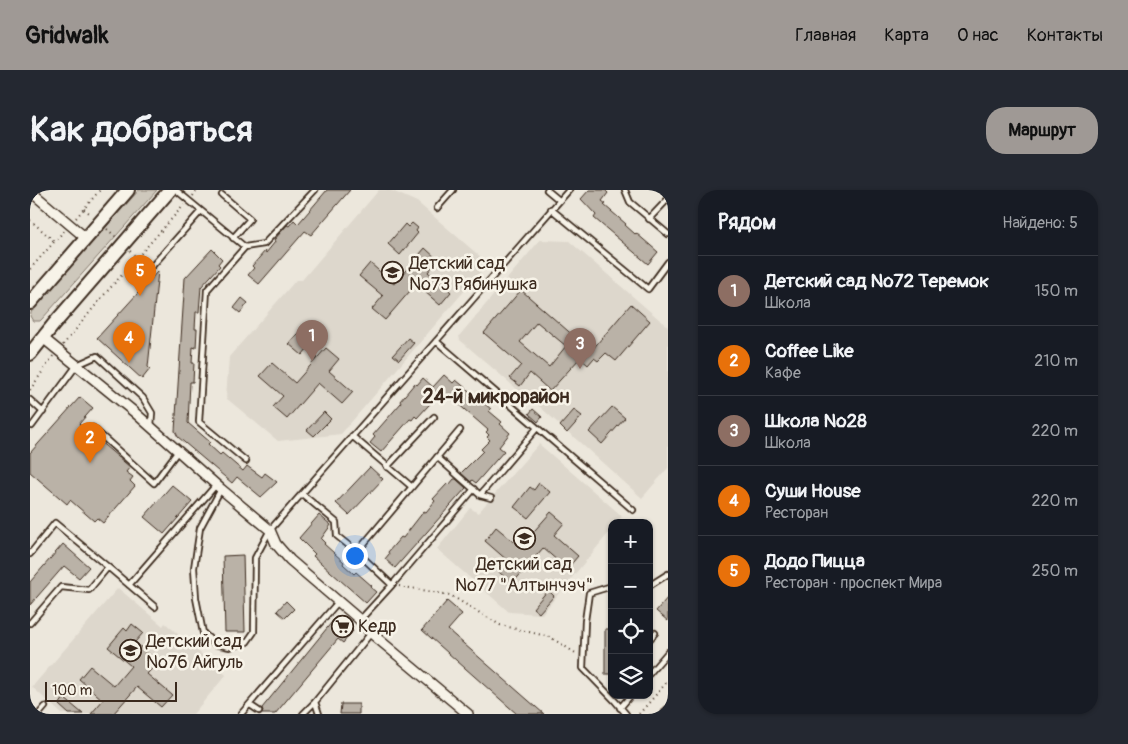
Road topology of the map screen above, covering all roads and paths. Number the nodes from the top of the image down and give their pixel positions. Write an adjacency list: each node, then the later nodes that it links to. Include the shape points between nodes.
1 (100, 190): 17 (path)
2 (128, 190): 22 (main road)
3 (170, 190): 28 (main road)
4 (176, 190): 14 (lane)
5 (198, 190): 14 (path)
6 (314, 190): 29 (lane, via 264,244)
7 (453, 190): 16 (lane)
8 (547, 190): 15 (lane)
9 (569, 190): 15 (lane)
10 (30, 191): 23 (street)
11 (626, 191): 20 (lane, via 630,202)
12 (222, 195): 25 (lane, via 250,219)
13 (668, 199): 20 (lane)
14 (189, 200): 19 (lane); 30 (path)
15 (559, 200): 18 (lane)
16 (437, 208)
17 (84, 209): 22 (path); 23 (path)
18 (551, 209): 31 (lane, via 648,289); 36 (lane)
19 (201, 210): 25 (lane); 32 (lane)
20 (649, 219): 24 (lane)
21 (30, 220): 27 (path)
22 (100, 223): 26 (main road); 28 (path)
23 (70, 225): 26 (street); 27 (path)
24 (668, 234)
25 (233, 238): 29 (lane)
26 (87, 239): 34 (main road)
27 (54, 241): 33 (path)
28 (123, 244): 30 (path); 35 (main road)
29 (245, 248): 52 (lane, via 207,290 199,422)
30 (138, 258): 37 (path)
31 (668, 262)
32 (153, 265)
33 (30, 269)
34 (30, 302)
35 (36, 338): 37 (street); 38 (main road)
36 (436, 341): 47 (lane); 49 (lane)
37 (58, 350): 39 (street); 40 (path)
38 (30, 354)
39 (77, 366): 42 (lane); 46 (street); 46 (lane, via 96,356 143,398 152,413)
40 (30, 390)
41 (30, 400): 42 (lane)
42 (43, 412): 44 (lane)
43 (434, 417): 53 (lane)
44 (32, 426)
45 (93, 428): 50 (lane, via 154,483)
46 (151, 428): 50 (street)
47 (537, 428): 58 (lane); 60 (lane)
48 (460, 430): 51 (lane)
49 (352, 436): 53 (lane); 57 (lane)
50 (178, 451): 54 (street)
51 (437, 457): 55 (lane); 56 (lane)
52 (246, 461)
53 (387, 467): 55 (lane)
54 (218, 487): 61 (street); 61 (lane, via 200,528 194,568 203,633 215,644 230,647 247,642 254,632 255,558); 68 (lane)
55 (412, 488): 62 (lane)
56 (474, 489): 58 (lane); 67 (lane)
57 (302, 494): 61 (lane); 62 (lane, via 336,522 337,536)
58 (480, 495): 59 (lane)
59 (491, 498)
60 (633, 510)
61 (270, 530): 70 (street, via 276,544 290,560)
62 (357, 552): 67 (lane)
63 (30, 554): 64 (lane, via 55,523)
64 (108, 567): 68 (lane); 73 (lane, via 89,590 61,587)
65 (668, 574): 66 (lane)
66 (653, 583)
67 (392, 584): 72 (lane); 78 (path, via 450,595 500,625 550,637)
68 (129, 585): 71 (lane)
69 (608, 587): 78 (lane, via 589,593)
70 (338, 602): 72 (street); 83 (lane)
71 (155, 607)
72 (360, 620): 74 (street)
73 (30, 623)
74 (371, 633): 82 (lane); 91 (street)
75 (655, 633): 76 (lane)
76 (653, 635)
77 (668, 652): 79 (lane)
78 (584, 658): 85 (lane, via 583,668)
79 (653, 669)
80 (668, 681): 93 (path)
81 (627, 699): 85 (lane)
82 (315, 702): 89 (lane); 90 (lane)
83 (250, 704): 86 (lane); 88 (lane)
84 (45, 707): 87 (lane)
85 (620, 708): 92 (lane)
86 (259, 711)
87 (39, 714)
88 (241, 714)
89 (303, 714)
90 (319, 714)
91 (468, 714)
92 (626, 714)
93 (639, 714)

